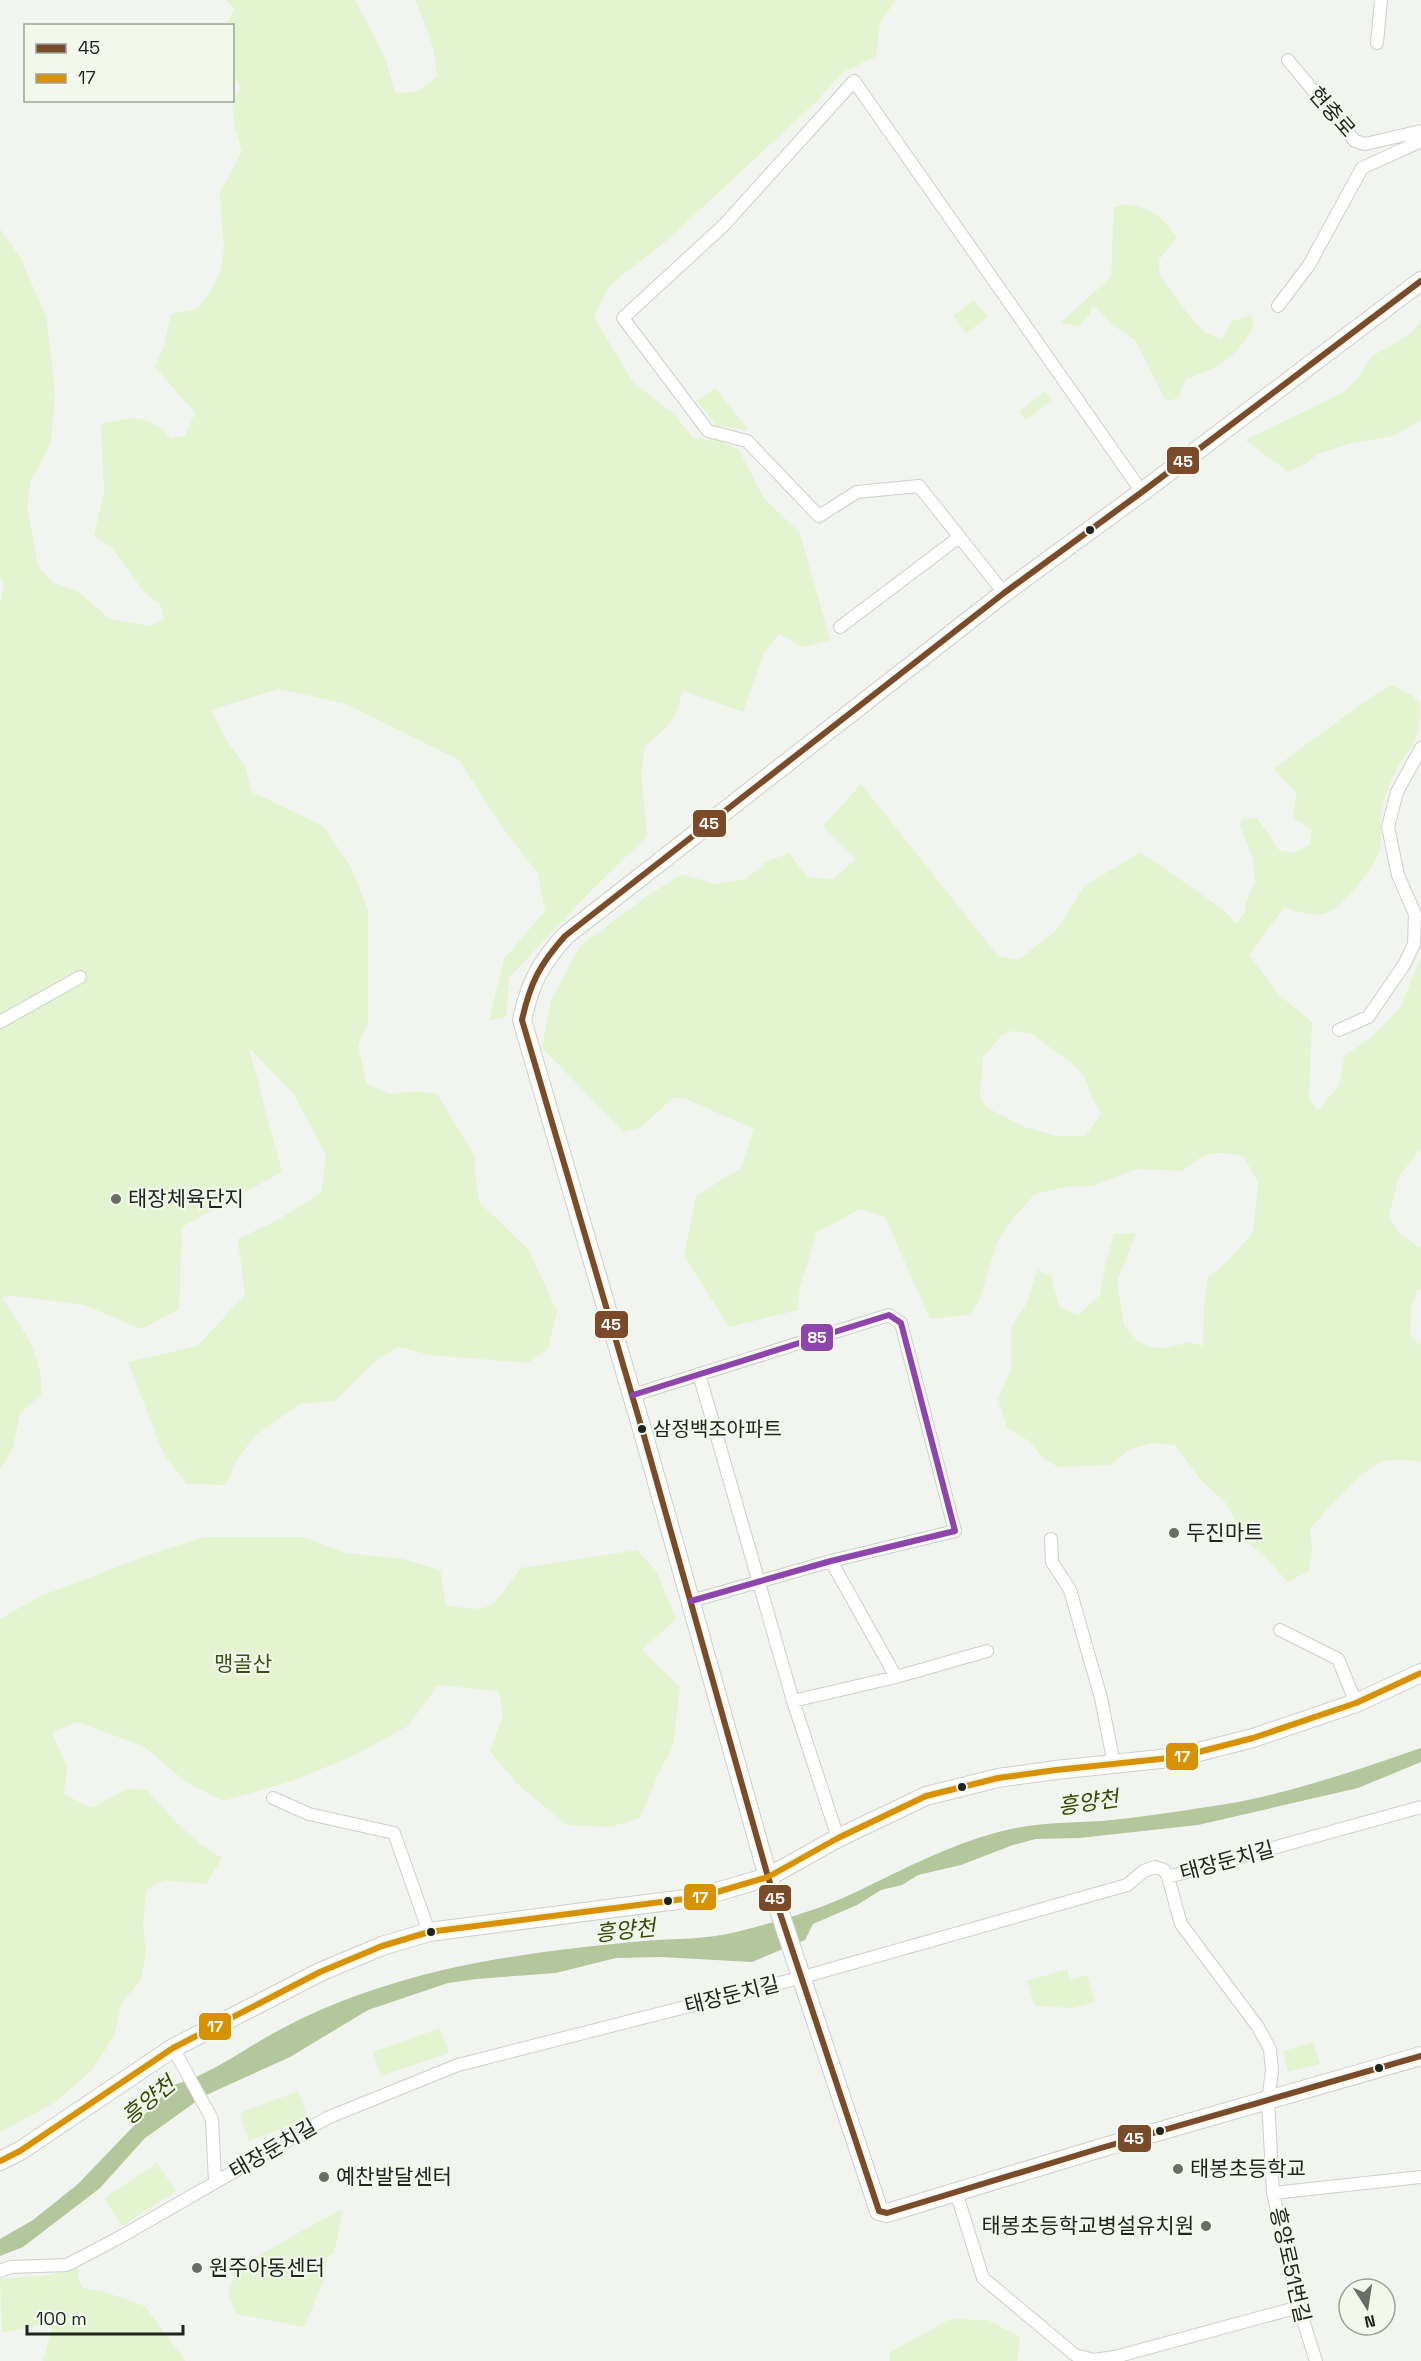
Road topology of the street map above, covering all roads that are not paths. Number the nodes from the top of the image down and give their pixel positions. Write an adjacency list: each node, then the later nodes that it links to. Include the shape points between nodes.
1 (1382, 0): 2 (street)
2 (1377, 43)
3 (1287, 60): 4 (street, 현충로, via 1355,141 1365,144)
4 (1421, 131)
5 (1421, 141): 7 (street, via 1362,168 1309,265)
6 (1421, 281): 8 (street)
7 (1278, 306)
8 (1142, 492): 9 (street, via 854,81 724,225 623,318 708,431 747,441 819,516 857,492 919,486); 10 (street)
9 (958, 538): 10 (street); 11 (street)
10 (1004, 593): 17 (street, via 565,936 544,959 528,993 522,1020)
11 (840, 627)
12 (1421, 748): 15 (street, via 1396,792 1388,827 1398,875 1415,914 1414,944 1368,1017)
13 (80, 977): 14 (street)
14 (0, 1022)
15 (1339, 1030)
16 (699, 1374): 17 (street); 19 (street, via 889,1315 901,1323 955,1530); 20 (street)
17 (633, 1395): 21 (street)
18 (1051, 1539): 28 (street, via 1052,1562 1070,1590 1101,1698)
19 (831, 1561): 20 (street); 25 (street)
20 (758, 1584): 21 (street); 26 (street)
21 (691, 1601): 32 (street)
22 (1280, 1630): 27 (street, via 1338,1659)
23 (987, 1651): 25 (street)
24 (1421, 1673): 27 (street)
25 (896, 1677): 26 (street)
26 (793, 1701): 31 (street)
27 (1356, 1703): 28 (street, via 1253,1738 1179,1757)
28 (1114, 1764): 31 (street, via 998,1778 926,1796)
29 (273, 1797): 34 (street, via 309,1814 394,1833)
30 (1421, 1807): 33 (street, 태장둔치길)
31 (838, 1838): 32 (street)
32 (768, 1877): 34 (street, via 700,1897); 35 (street)
33 (1168, 1877): 35 (street, 태장둔치길, via 1164,1870 1144,1871 1127,1885); 38 (street, 흥양로51번길, via 1181,1924 1270,2049)
34 (429, 1932): 36 (street, via 382,1946 320,1972)
35 (803, 1977): 41 (street, 태장둔치길, via 458,2065 327,2118); 42 (street, via 879,2211 887,2213)
36 (177, 2055): 39 (street); 41 (street, via 212,2118)
37 (1419, 2056): 38 (street)
38 (1268, 2100): 42 (street); 43 (street, 흥양로51번길)
39 (0, 2162)
40 (1421, 2177): 43 (street)
41 (215, 2182): 44 (street, 태장둔치길, via 67,2265 11,2267)
42 (956, 2192): 45 (street, via 983,2278 1075,2355 1094,2360 1115,2357)
43 (1273, 2193): 45 (street, 흥양로51번길)
44 (0, 2271)
45 (1299, 2307): 46 (street, 흥양로51번길)
46 (1316, 2361)

